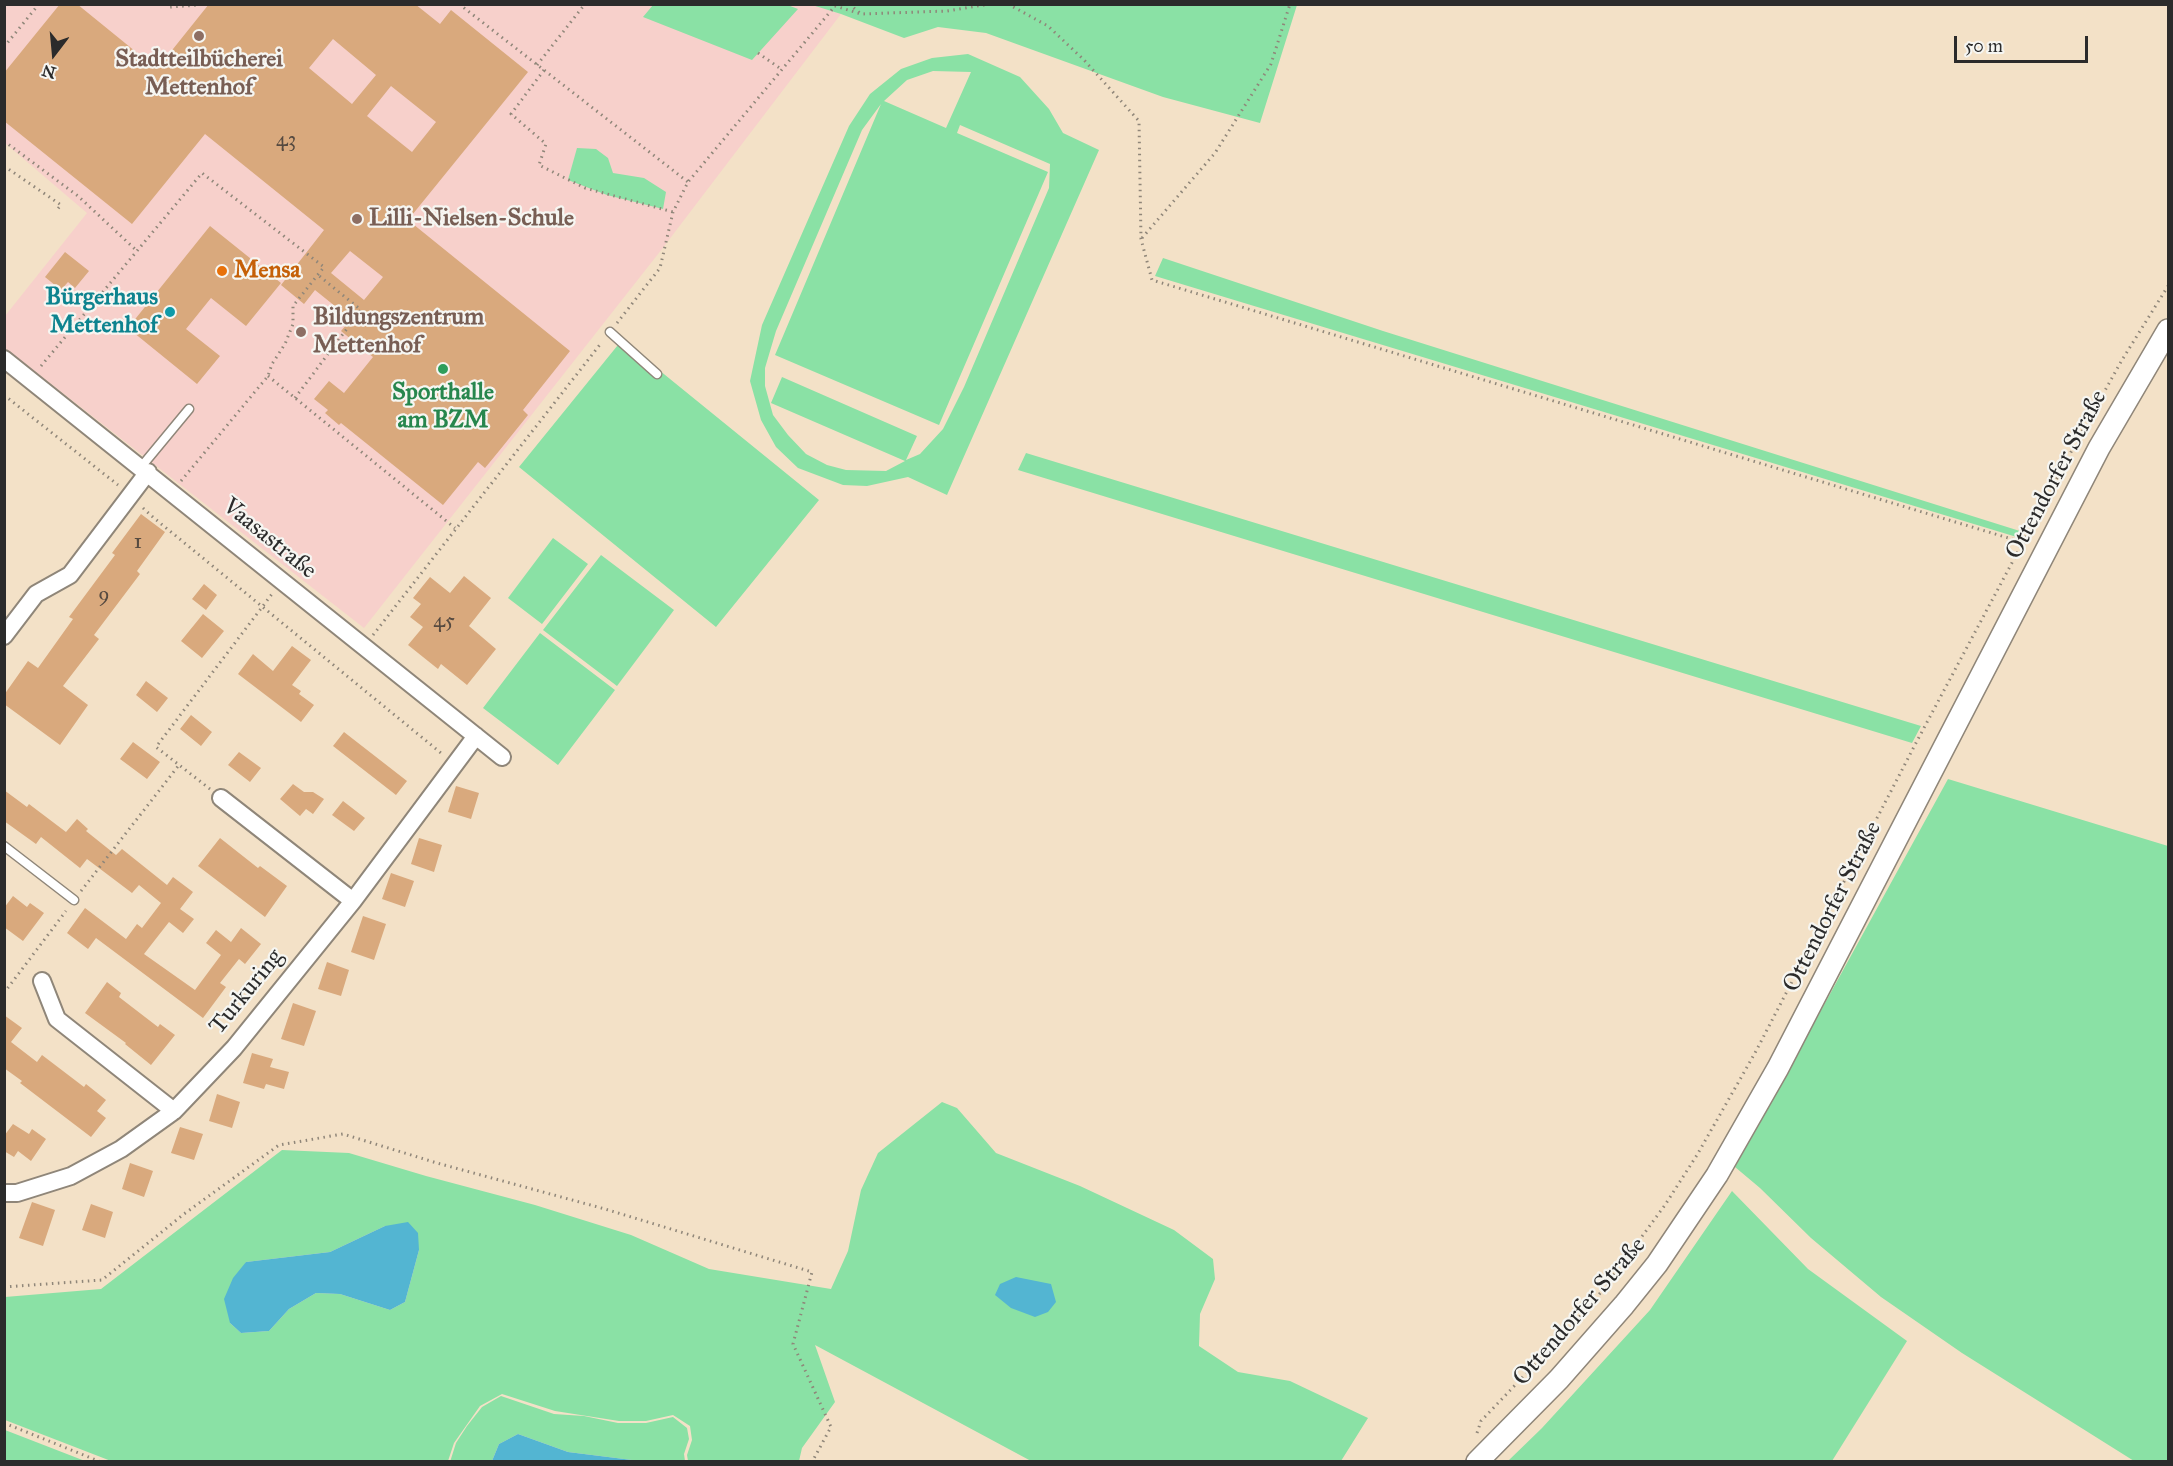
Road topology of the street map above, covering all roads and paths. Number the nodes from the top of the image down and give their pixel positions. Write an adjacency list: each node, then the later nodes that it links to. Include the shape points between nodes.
1 (39, 4): 12 (path)
2 (165, 4): 10 (path)
3 (459, 4): 14 (path)
4 (585, 4): 14 (path)
5 (829, 4): 11 (path)
6 (849, 4): 11 (path)
7 (990, 4): 11 (path, via 947,11)
8 (1008, 4): 22 (path, via 1055,32 1139,121)
9 (1290, 4): 22 (path, via 1271,64 1215,153)
10 (199, 5)
11 (861, 14)
12 (4, 47)
13 (758, 52): 15 (path)
14 (537, 65): 16 (path)
15 (781, 69)
16 (544, 70): 19 (path); 21 (path, via 511,114 546,144 539,165 585,188)
17 (4, 141): 23 (path, via 78,196)
18 (4, 165): 20 (path, via 61,205)
19 (688, 182)
20 (56, 211)
21 (673, 212)
22 (1141, 239): 39 (path, via 1152,280)
23 (137, 250): 24 (path, via 202,173 324,267); 31 (path)
24 (318, 275): 30 (path, via 293,306 293,324); 33 (path, via 361,310)
25 (2169, 286): 39 (path, via 2112,379)
26 (2169, 330): 40 (street, Ottendorfer Straße, via 2120,411)
27 (610, 332): 29 (lane)
28 (4, 359): 31 (street, Vaasastraße)
29 (657, 374)
30 (268, 376): 33 (path); 36 (path)
31 (30, 379): 35 (street, Vaasastraße)
32 (4, 395): 37 (path)
33 (295, 399): 38 (path)
34 (189, 409): 35 (lane)
35 (145, 470): 36 (street, Vaasastraße); 37 (street)
36 (172, 492): 41 (street, Vaasastraße)
37 (131, 495): 42 (path); 43 (street, via 70,575 36,594)
38 (455, 528)
39 (2023, 542): 40 (path); 58 (path, via 1755,1053 1697,1155 1602,1291 1481,1421)
40 (2045, 551): 58 (street, Ottendorfer Straße, via 1778,1068 1717,1175 1657,1264 1611,1321 1559,1379)
41 (282, 580): 42 (path); 44 (street, Vaasastraße)
42 (262, 606): 46 (path); 47 (path, via 156,747)
43 (4, 636)
44 (476, 736): 45 (street, Vaasastraße); 46 (street, Turkuring)
45 (502, 757)
46 (455, 764): 51 (street, Turkuring)
47 (179, 765): 48 (path); 50 (path)
48 (221, 798): 51 (street)
49 (4, 846): 50 (lane)
50 (74, 900): 53 (path)
51 (352, 901): 54 (street, Turkuring, via 234,1048)
52 (42, 981): 54 (street, via 57,1019)
53 (4, 993)
54 (174, 1111): 55 (street, Turkuring, via 121,1149 71,1176)
55 (4, 1193)
56 (4, 1287): 60 (path, via 102,1280 279,1145 343,1134 812,1272 793,1344 831,1426)
57 (4, 1423): 59 (path)
58 (1475, 1452)
59 (100, 1461)
60 (812, 1461)

